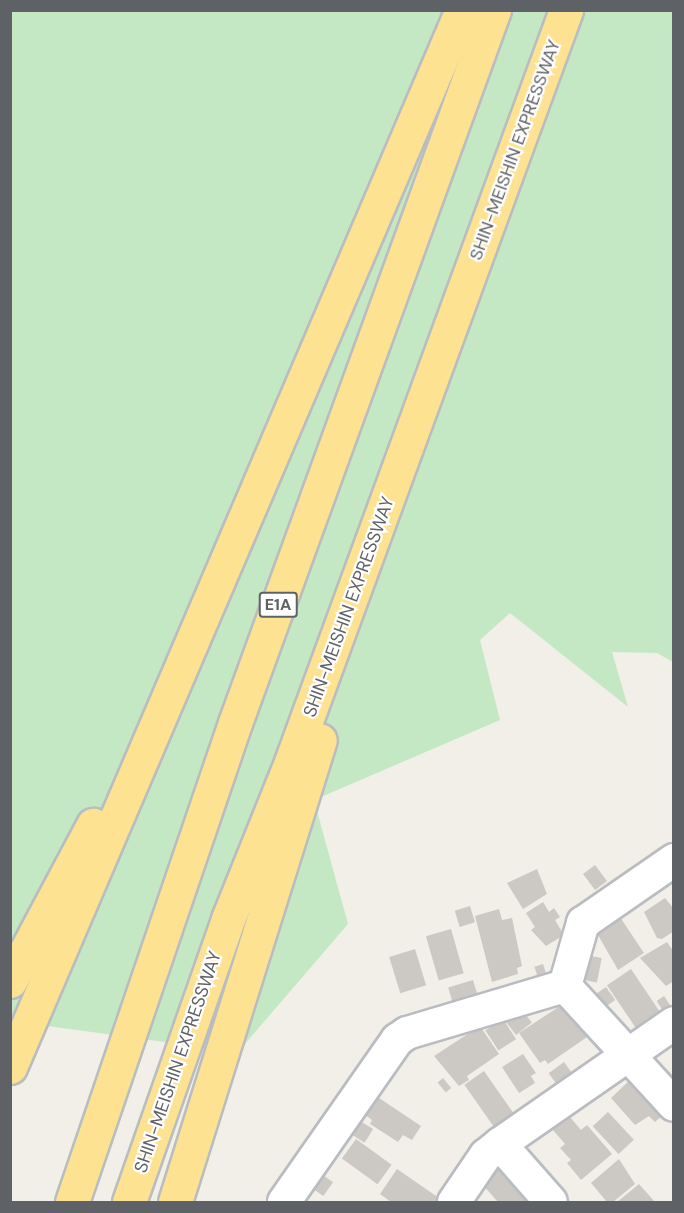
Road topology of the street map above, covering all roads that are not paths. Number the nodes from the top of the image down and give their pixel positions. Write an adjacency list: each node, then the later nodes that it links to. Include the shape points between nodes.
1 (462, 10): 4 (highway)
2 (494, 10): 14 (highway, E1A, via 235,723)
3 (566, 10): 5 (highway, SHIN-MEISHIN EXPRESSWAY)
4 (244, 516): 7 (highway, via 169,658 94,821); 11 (highway)
5 (357, 584): 15 (highway, SHIN-MEISHIN EXPRESSWAY, via 228,919); 16 (highway, via 301,807)
6 (674, 860): 8 (street, via 583,923)
7 (10, 981)
8 (565, 986): 10 (street); 17 (street, via 406,1033 397,1040)
9 (674, 1023): 10 (street)
10 (629, 1055): 12 (street); 13 (street)
11 (10, 1067)
12 (674, 1105)
13 (500, 1144): 18 (street, via 486,1155); 19 (street)
14 (72, 1203)
15 (129, 1203)
16 (175, 1203)
17 (284, 1203)
18 (454, 1203)
19 (551, 1203)

